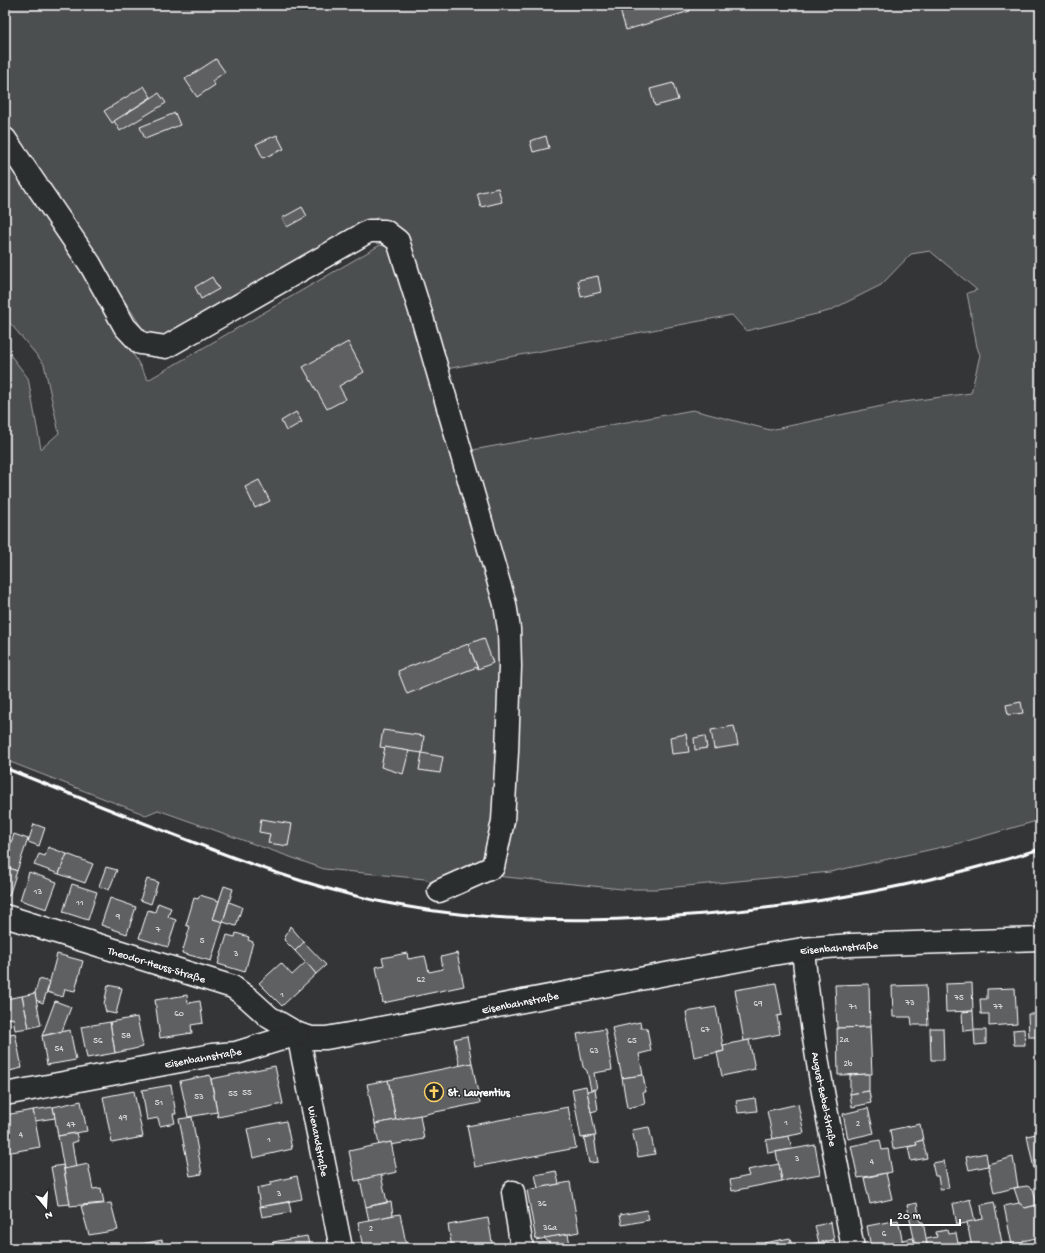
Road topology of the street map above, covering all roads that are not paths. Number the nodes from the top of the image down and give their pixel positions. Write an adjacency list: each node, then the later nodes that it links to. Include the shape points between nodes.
1 (5, 139): 2 (main road, via 90,264 125,327 140,343 166,347 369,232 385,231 398,241 505,604 509,629 510,666 503,821 493,867)
2 (439, 891)
3 (5, 916): 6 (main road, Theodor-Heuss-Straße, via 232,987 269,1017)
4 (1040, 939): 5 (main road, Eisenbahnstraße, via 851,945)
5 (803, 950): 6 (main road, Eisenbahnstraße, via 326,1038); 11 (main road, August-Bebel-Straße, via 816,1053)
6 (298, 1034): 7 (main road, Eisenbahnstraße, via 236,1053 212,1055); 9 (main road, Wienandstraße)
7 (5, 1094)
8 (513, 1192): 10 (main road)
9 (341, 1248)
10 (522, 1248)
11 (853, 1248)

